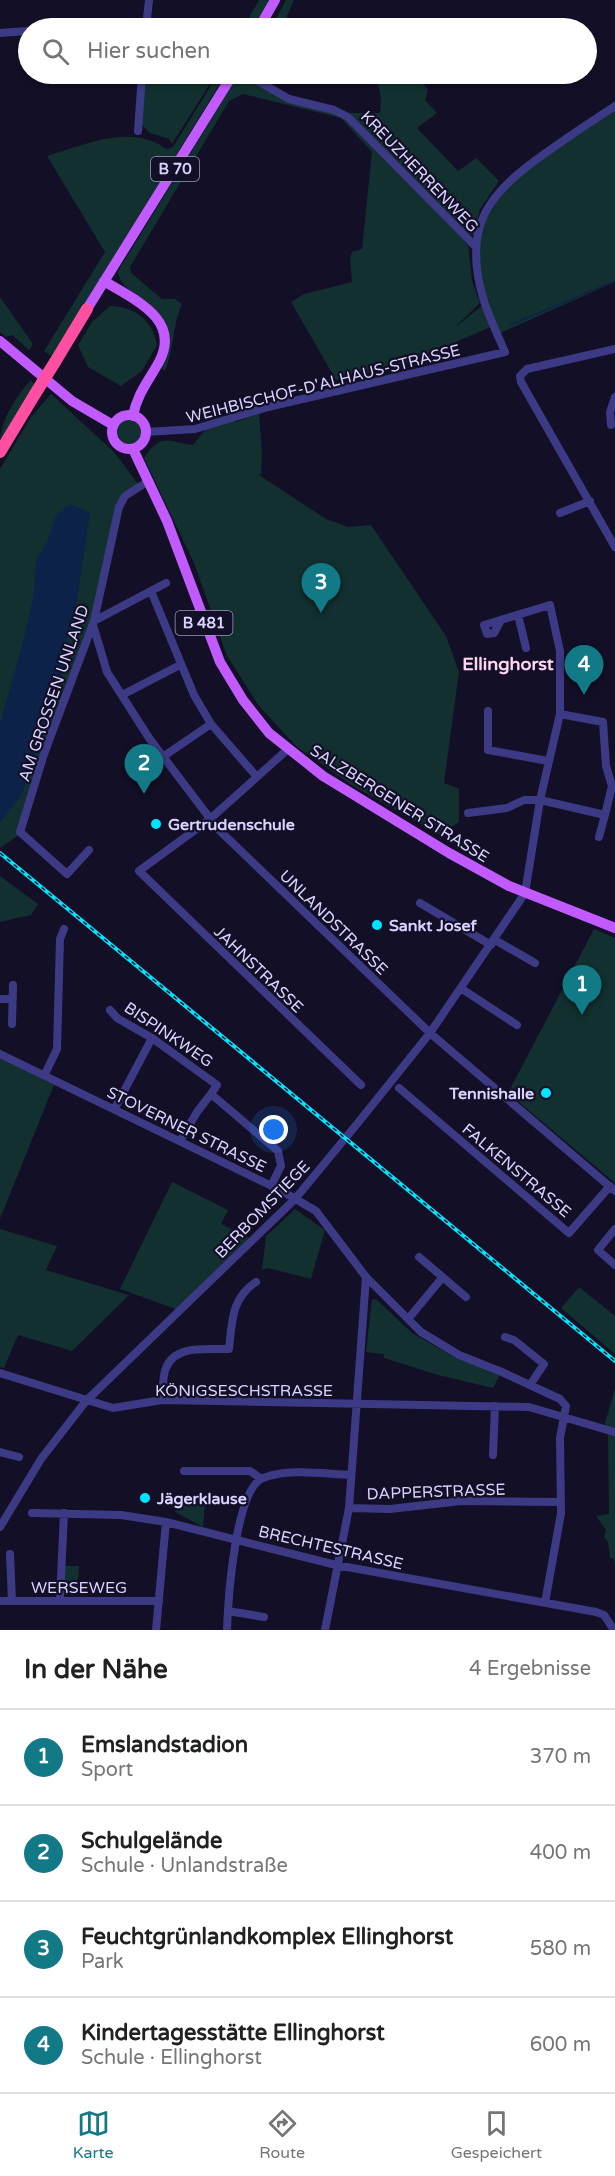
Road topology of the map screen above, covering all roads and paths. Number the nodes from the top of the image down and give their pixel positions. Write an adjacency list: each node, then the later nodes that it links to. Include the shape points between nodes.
1 (148, 0): 3 (street)
2 (275, 0): 4 (main road)
3 (147, 18)
4 (265, 18)
5 (18, 32): 6 (street)
6 (0, 33)
7 (141, 84): 11 (street)
8 (227, 84): 13 (main road, B 70)
9 (263, 84): 12 (street, KREUZHERRENWEG, via 289,99 348,117)
10 (615, 106): 12 (street, via 505,183 485,212)
11 (138, 131)
12 (476, 248): 22 (street, WEIHBISCHOF-D'ALHAUS-STRASSE, via 484,302 505,352 268,407 195,429)
13 (104, 281): 14 (main road); 15 (main road, B 70)
14 (122, 292): 15 (main road, B 70, via 108,293); 19 (main road, via 153,311 164,337 160,359 138,396)
15 (87, 309): 24 (highway, B 70, bridge)
16 (0, 341): 20 (main road, via 72,401)
17 (615, 349): 26 (street, via 527,369 520,374)
18 (615, 397): 21 (street)
19 (133, 416): 20 (main road, via 123,416); 22 (main road, via 144,424)
20 (113, 425): 23 (main road, via 111,432 116,444)
21 (611, 425)
22 (146, 432): 23 (main road, via 144,441)
23 (133, 449): 25 (main road, SALZBERGENER STRASSE / B 481)
24 (0, 452)
25 (147, 482): 33 (street, AM GROSSEN UNLAND, via 125,496 119,507); 40 (main road, SALZBERGENER STRASSE / B 481, via 220,662 243,700)
26 (590, 501): 27 (street); 28 (street)
27 (560, 513)
28 (615, 547)
29 (166, 583): 30 (street)
30 (151, 591): 33 (street); 35 (street)
31 (518, 615): 32 (street); 34 (street); 38 (street, via 550,605 559,643)
32 (501, 620)
33 (93, 623): 36 (street, UNLANDSTRASSE, via 107,672); 50 (street, AM GROSSEN UNLAND, via 44,754 20,832 67,874)
34 (526, 648)
35 (180, 665): 36 (street); 39 (street)
36 (122, 695): 41 (street, UNLANDSTRASSE)
37 (488, 711): 42 (street, via 488,750)
38 (560, 714): 42 (street); 44 (street, via 603,722 606,766)
39 (211, 724): 41 (street); 43 (street)
40 (287, 750): 43 (street); 51 (main road, SALZBERGENER STRASSE / B 481, via 449,853)
41 (164, 756): 48 (street, UNLANDSTRASSE)
42 (548, 761): 45 (street)
43 (257, 777): 48 (street)
44 (612, 779): 47 (street)
45 (540, 800): 46 (street); 47 (street); 51 (street)
46 (468, 813)
47 (605, 814): 49 (street)
48 (210, 819): 64 (street, UNLANDSTRASSE); 68 (street, JAHNSTRASSE, via 139,871)
49 (599, 837)
50 (89, 850)
51 (525, 893): 53 (main road, SALZBERGENER STRASSE / B 481); 55 (street, BERBOMSTIEGE)
52 (420, 903): 55 (street)
53 (615, 928)
54 (64, 929): 67 (street, via 60,939 57,1049)
55 (493, 943): 56 (street); 58 (street, BERBOMSTIEGE)
56 (536, 963)
57 (13, 985): 60 (street)
58 (462, 989): 63 (street); 64 (street, BERBOMSTIEGE)
59 (0, 999): 60 (street)
60 (13, 999): 62 (street)
61 (110, 1010): 65 (street, BISPINKWEG)
62 (12, 1024)
63 (517, 1025)
64 (430, 1033): 74 (street, UNLANDSTRASSE); 75 (street, BERBOMSTIEGE)
65 (152, 1038): 70 (street, BISPINKWEG, via 218,1084); 71 (street)
66 (0, 1054): 67 (street, STOVERNER STRASSE)
67 (45, 1074): 71 (street, STOVERNER STRASSE)
68 (361, 1085)
69 (399, 1088): 74 (street, FALKENSTRASSE, via 569,1233)
70 (211, 1094): 72 (street); 73 (street, BISPINKWEG, via 278,1151 281,1166)
71 (115, 1108): 72 (street, STOVERNER STRASSE)
72 (180, 1142): 73 (street, STOVERNER STRASSE)
73 (271, 1186): 75 (street, STOVERNER STRASSE)
74 (613, 1189)
75 (295, 1199): 79 (street, STOVERNER STRASSE, via 316,1211); 87 (street, BERBOMSTIEGE)
76 (615, 1229): 78 (street, via 598,1250)
77 (419, 1257): 80 (street)
78 (615, 1265)
79 (366, 1277): 83 (street, STOVERNER STRASSE); 89 (street)
80 (442, 1278): 82 (street); 83 (street)
81 (256, 1282): 88 (street, via 235,1305 229,1349 184,1351 174,1356 165,1368)
82 (466, 1297)
83 (408, 1319): 86 (street, STOVERNER STRASSE, via 421,1332 459,1355)
84 (505, 1337): 86 (street, via 544,1364)
85 (0, 1373): 87 (street, KÖNIGSESCHSTRASSE)
86 (530, 1385): 91 (street, STOVERNER STRASSE, via 560,1400 566,1406)
87 (86, 1401): 88 (street, KÖNIGSESCHSTRASSE, via 113,1408); 104 (street, BERBOMSTIEGE, via 41,1459)
88 (162, 1401): 89 (street, KÖNIGSESCHSTRASSE)
89 (355, 1403): 90 (street, KÖNIGSESCHSTRASSE); 97 (street)
90 (495, 1406): 91 (street, KÖNIGSESCHSTRASSE, via 529,1407); 94 (street)
91 (564, 1418): 92 (street, KÖNIGSESCHSTRASSE); 99 (street, via 560,1438)
92 (614, 1432)
93 (0, 1452): 95 (street)
94 (493, 1455)
95 (19, 1457)
96 (184, 1471): 98 (street, via 250,1471)
97 (350, 1474): 98 (street, via 278,1474); 100 (street)
98 (260, 1478): 105 (street, via 244,1507)
99 (560, 1502): 100 (street, DAPPERSTRASSE, via 461,1501 390,1509); 112 (street)
100 (349, 1508): 107 (street)
101 (32, 1513): 102 (street, BRECHTESTRASSE)
102 (64, 1513): 103 (street, BRECHTESTRASSE, via 122,1515); 108 (street)
103 (166, 1522): 105 (street, BRECHTESTRASSE); 111 (street)
104 (0, 1527)
105 (237, 1540): 107 (street, BRECHTESTRASSE); 113 (street)
106 (10, 1554): 109 (street)
107 (336, 1565): 112 (street, BRECHTESTRASSE); 117 (street)
108 (60, 1599): 109 (street, WERSEWEG); 111 (street, WERSEWEG)
109 (12, 1600): 110 (street, WERSEWEG)
110 (0, 1601)
111 (159, 1601): 115 (street)
112 (545, 1603): 118 (street, BRECHTESTRASSE, via 604,1615)
113 (228, 1611): 114 (street); 116 (street)
114 (264, 1617)
115 (156, 1630)
116 (227, 1630)
117 (325, 1630)
118 (614, 1630)

